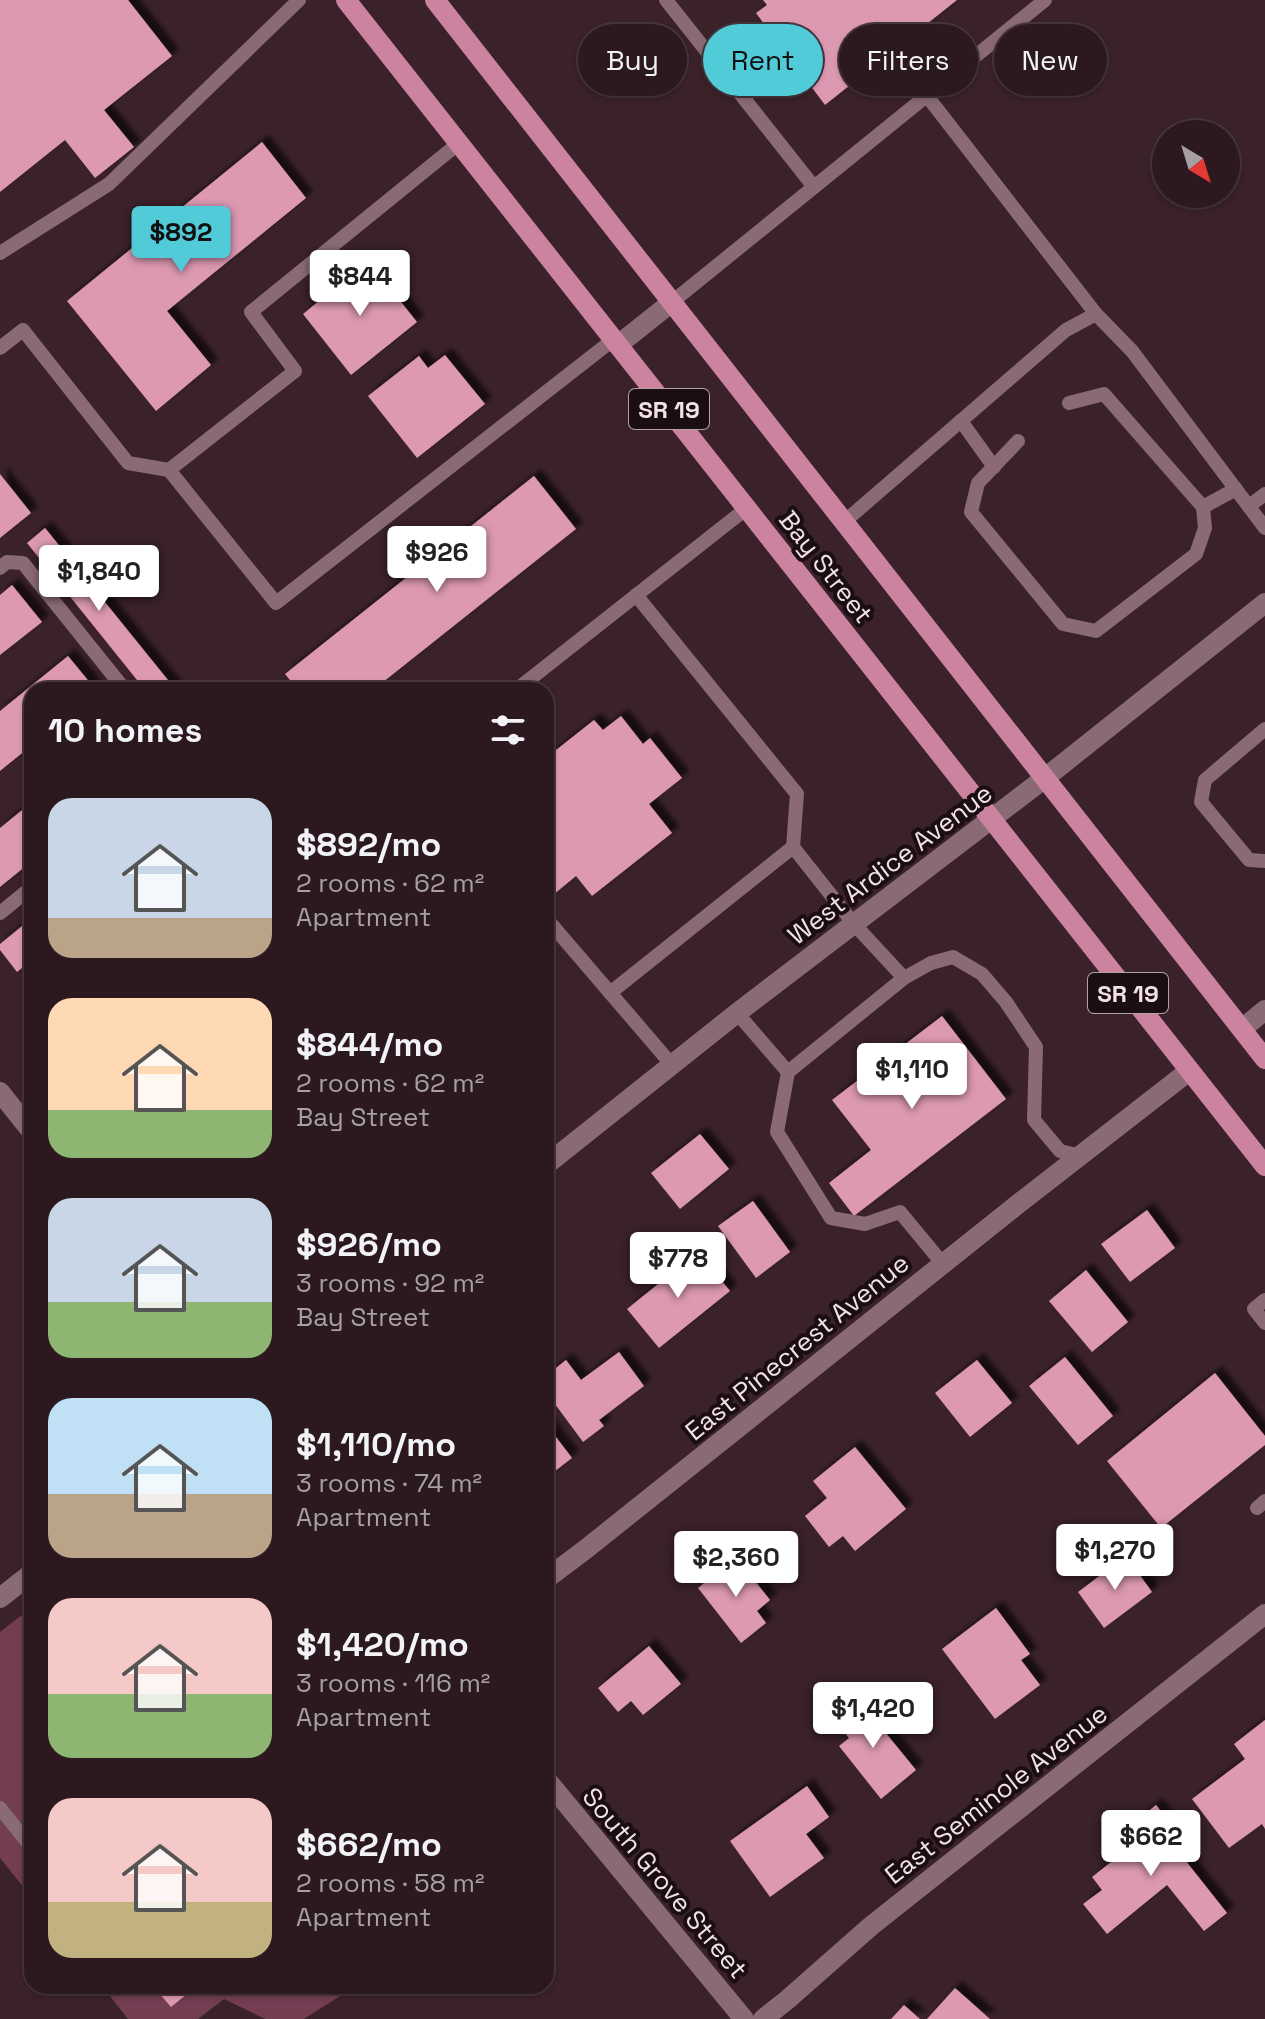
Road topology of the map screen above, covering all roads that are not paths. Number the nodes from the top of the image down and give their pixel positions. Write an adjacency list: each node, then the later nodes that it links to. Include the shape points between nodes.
1 (299, 0): 10 (lane, via 109,184)
2 (346, 0): 8 (main road, Bay Street / SR 19)
3 (666, 0): 9 (lane)
4 (1045, 0): 6 (lane)
5 (436, 1): 11 (main road, Bay Street / SR 19)
6 (978, 55)
7 (927, 96): 9 (lane); 12 (lane)
8 (459, 143): 13 (main road, Bay Street / SR 19); 19 (lane, via 251,312 295,371)
9 (814, 187): 11 (lane)
10 (0, 253)
11 (672, 302): 13 (street); 25 (main road, Bay Street / SR 19)
12 (1096, 314): 16 (lane, via 1066,330); 20 (lane, via 1132,351)
13 (616, 342): 19 (lane, via 276,603); 24 (main road, Bay Street / SR 19)
14 (0, 348): 19 (lane, via 23,330 128,463)
15 (1069, 403): 23 (lane, via 1104,394)
16 (961, 421): 18 (lane); 25 (lane)
17 (1018, 441): 18 (lane)
18 (994, 467): 23 (lane, via 978,483 971,512 1063,624 1074,627 1096,631 1196,554 1205,528)
19 (169, 470)
20 (1236, 489): 22 (lane); 23 (lane)
21 (1265, 494): 22 (lane)
22 (1249, 506): 26 (lane)
23 (1203, 507)
24 (747, 508): 28 (lane); 34 (main road, Bay Street / SR 19)
25 (844, 522): 33 (main road, Bay Street / SR 19)
26 (1265, 528)
27 (0, 568): 30 (lane, via 7,562 23,563)
28 (636, 595): 31 (lane); 35 (lane, via 797,794)
29 (1265, 603): 33 (street, West Ardice Avenue)
30 (119, 682)
31 (526, 682)
32 (1265, 729): 36 (lane, via 1205,780 1201,802 1249,860)
33 (1045, 778): 34 (street, West Ardice Avenue); 45 (main road, Bay Street / SR 19)
34 (992, 819): 39 (street, West Ardice Avenue); 48 (main road, Bay Street / SR 19)
35 (793, 847): 39 (lane); 42 (lane)
36 (1265, 861)
37 (24, 894): 38 (lane)
38 (0, 913)
39 (854, 924): 41 (lane); 44 (street, West Ardice Avenue)
40 (554, 927): 42 (lane)
41 (904, 978): 49 (lane); 52 (lane, via 953,957 982,974 1036,1047 1034,1120 1060,1151)
42 (610, 993): 47 (lane)
43 (1265, 1010): 45 (street)
44 (737, 1013): 47 (street, West Ardice Avenue); 49 (lane)
45 (1242, 1029): 46 (main road, Bay Street / SR 19)
46 (1265, 1059)
47 (672, 1065): 53 (street, West Ardice Avenue)
48 (1189, 1071): 52 (street, East Pinecrest Avenue); 54 (main road, Bay Street / SR 19)
49 (788, 1072): 55 (lane, via 777,1132 831,1218 865,1224 900,1212)
50 (0, 1092): 51 (street)
51 (24, 1122)
52 (1081, 1156): 55 (street, East Pinecrest Avenue)
53 (554, 1159)
54 (1265, 1166)
55 (943, 1264): 58 (street, East Pinecrest Avenue)
56 (1265, 1300): 57 (lane, via 1254,1309)
57 (1265, 1323)
58 (554, 1573)
59 (24, 1579): 60 (street)
60 (0, 1598)
61 (1265, 1614): 66 (street, East Seminole Avenue, via 871,1926)
62 (554, 1789): 65 (street, South Grove Street)
63 (0, 1808): 64 (lane)
64 (24, 1838)
65 (744, 2019)
66 (763, 2019)

